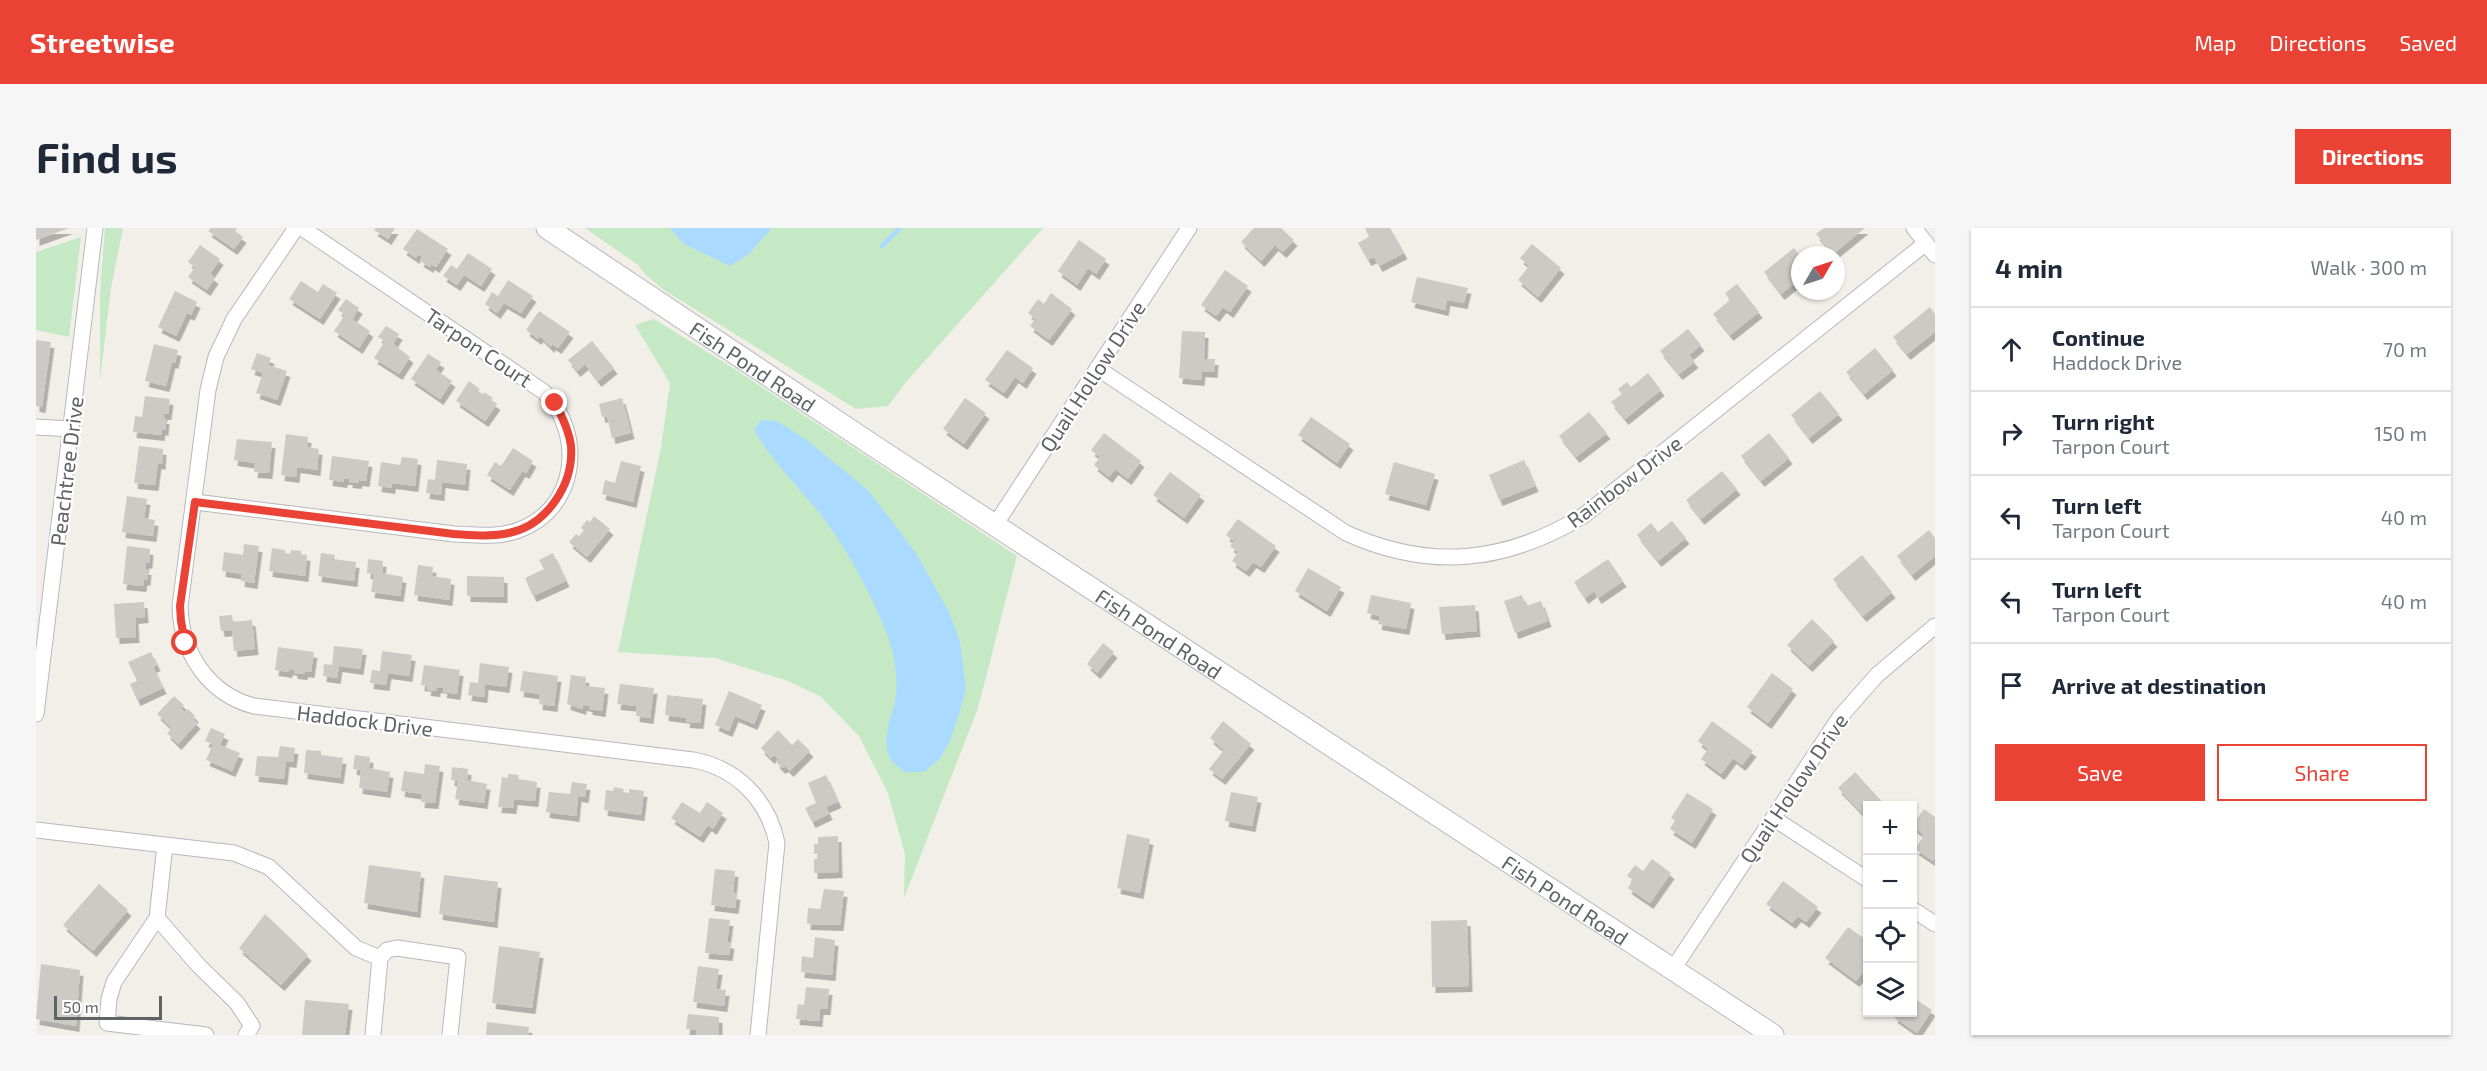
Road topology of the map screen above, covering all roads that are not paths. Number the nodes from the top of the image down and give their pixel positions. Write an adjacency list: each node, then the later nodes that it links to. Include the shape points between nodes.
1 (95, 228): 10 (street, Peachtree Drive)
2 (296, 228): 11 (street, Haddock Drive, via 234,319 216,357 208,390)
3 (302, 228): 11 (street, Tarpon Court, via 544,392 555,403 568,431 571,463 567,479 543,516 521,530 495,535 454,534)
4 (547, 228): 12 (street, Fish Pond Road)
5 (1189, 228): 8 (street, Quail Hollow Drive)
6 (1914, 228): 7 (street)
7 (1931, 249): 8 (street, Rainbow Drive, via 1583,516 1535,541 1481,555 1445,557 1403,552 1346,533)
8 (1097, 368): 12 (street, Quail Hollow Drive)
9 (36, 427): 10 (street)
10 (72, 429): 14 (street, Peachtree Drive)
11 (195, 502): 29 (street, Haddock Drive, via 182,591 185,643 212,682 234,699 276,709 693,760 715,765 748,788 767,813 777,843)
12 (995, 525): 24 (street, Fish Pond Road)
13 (1935, 626): 16 (street, Quail Hollow Drive, via 1857,696)
14 (37, 677): 15 (street, Peachtree Drive)
15 (36, 714)
16 (1773, 818): 19 (street); 24 (street, Quail Hollow Drive)
17 (36, 830): 18 (street)
18 (165, 845): 21 (street); 23 (street, via 234,853 269,867 356,948)
19 (1863, 877)
20 (1917, 912): 22 (street)
21 (158, 918): 25 (street, via 114,982 108,1023); 26 (street, via 237,1003 252,1026)
22 (1935, 924)
23 (380, 958): 27 (street); 28 (street, via 387,950 397,948 458,957)
24 (1673, 969): 30 (street, Fish Pond Road)
25 (206, 1035)
26 (246, 1035)
27 (373, 1035)
28 (450, 1035)
29 (758, 1035)
30 (1773, 1035)

